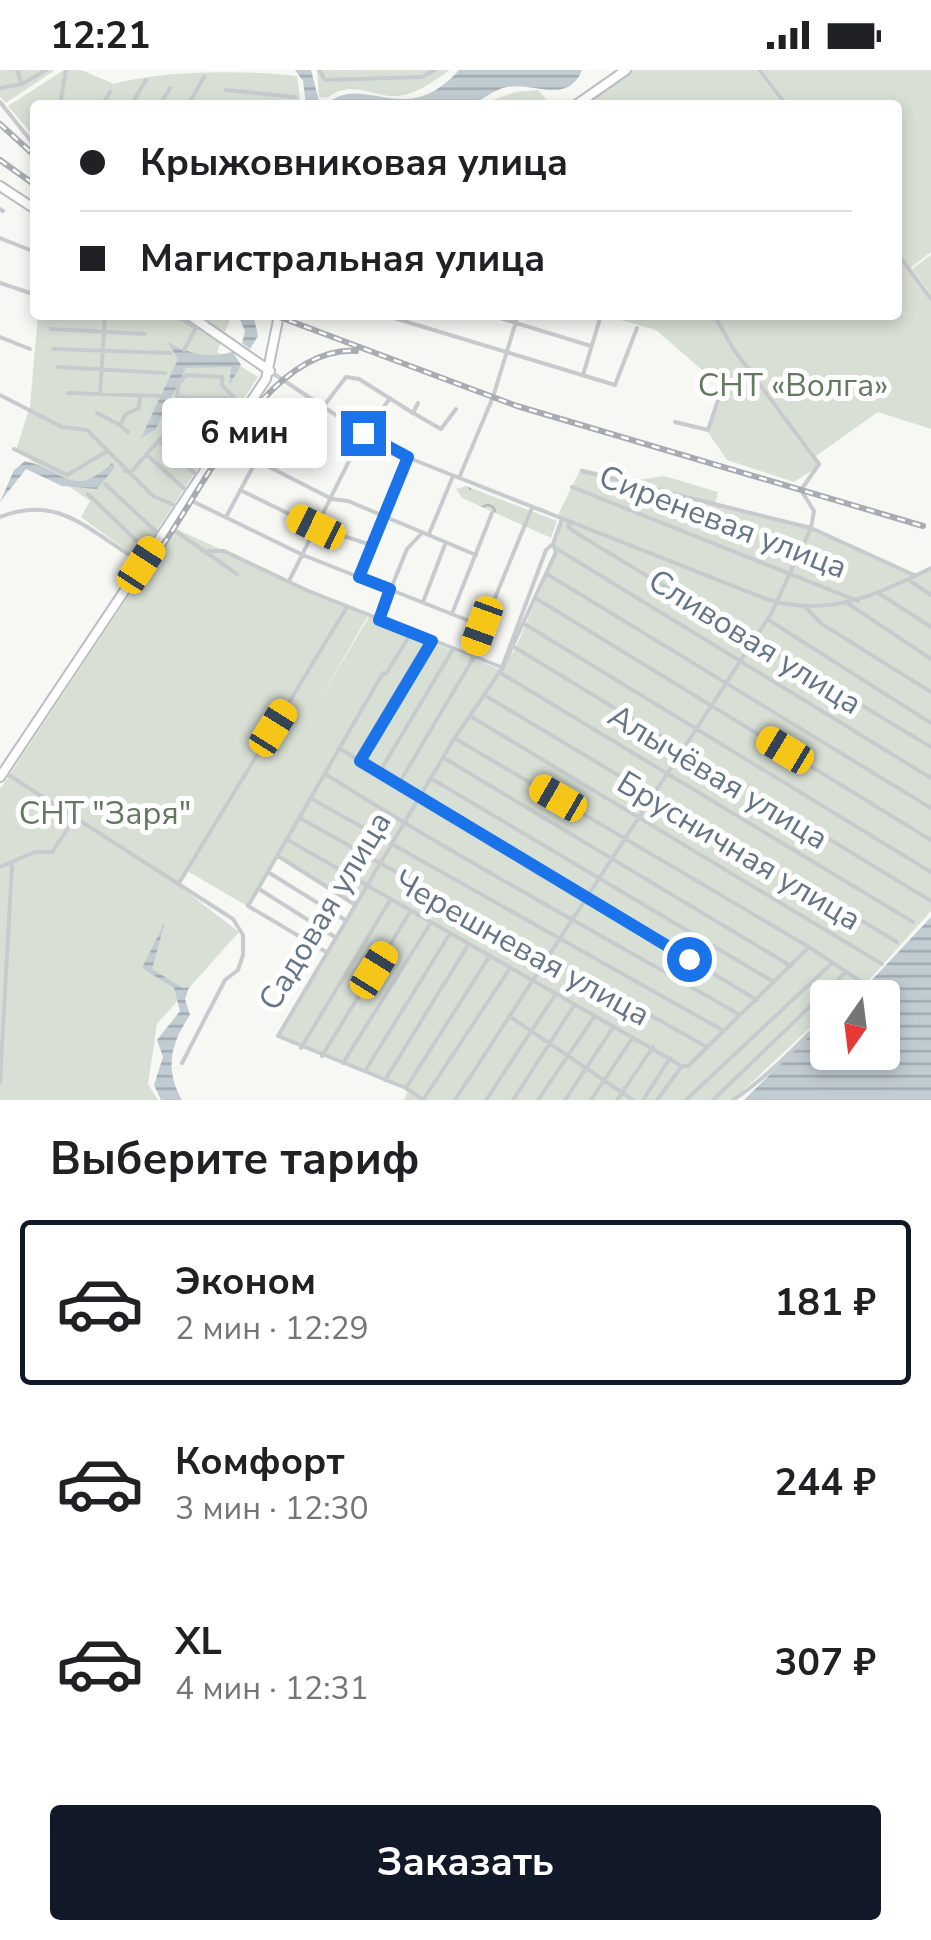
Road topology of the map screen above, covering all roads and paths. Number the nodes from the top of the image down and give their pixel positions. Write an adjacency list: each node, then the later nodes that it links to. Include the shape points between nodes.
1 (16, 70): 10 (street)
2 (66, 70): 16 (street)
3 (319, 70): 4 (street, via 325,80 422,77)
4 (435, 70)
5 (626, 70): 21 (street)
6 (759, 70): 22 (street)
7 (44, 71): 10 (street)
8 (204, 78): 20 (street)
9 (146, 80): 18 (street)
10 (22, 84): 11 (street)
11 (0, 88)
12 (170, 88): 19 (street)
13 (226, 90): 15 (street)
14 (110, 92): 17 (street)
15 (296, 98)
16 (61, 100)
17 (105, 100)
18 (134, 100)
19 (163, 100)
20 (191, 100)
21 (583, 100)
22 (782, 100)
23 (0, 102): 24 (street)
24 (30, 140)
25 (0, 186): 26 (street)
26 (30, 206)
27 (0, 238): 28 (street)
28 (30, 250)
29 (902, 259): 32 (street)
30 (0, 284): 31 (street)
31 (30, 293)
32 (931, 299)
33 (105, 320): 48 (street)
34 (184, 320): 55 (street, via 196,328)
35 (196, 320): 45 (street)
36 (206, 320): 45 (street)
37 (278, 320): 61 (street)
38 (401, 320): 43 (street)
39 (506, 320): 44 (street)
40 (517, 320): 44 (street)
41 (599, 320): 51 (street)
42 (717, 320): 60 (street)
43 (408, 322): 57 (street)
44 (516, 323): 51 (street); 57 (street)
45 (203, 325): 61 (street)
46 (636, 328): 63 (street, via 615,385)
47 (51, 329): 48 (street)
48 (104, 331): 49 (street); 54 (street)
49 (145, 334)
50 (0, 337): 52 (street)
51 (591, 346): 63 (street)
52 (30, 349)
53 (53, 349): 54 (street)
54 (102, 350): 56 (street); 59 (street)
55 (184, 350)
56 (170, 352)
57 (506, 353): 63 (street); 97 (street)
58 (58, 367): 59 (street)
59 (102, 368): 62 (street); 65 (street)
60 (749, 368): 80 (street, via 720,394 708,430); 115 (street, via 819,464 801,490 814,510)
61 (270, 371): 70 (street); 77 (street)
62 (164, 373)
63 (583, 375)
64 (68, 392): 65 (street)
65 (100, 394): 67 (street)
66 (0, 395): 89 (street, via 62,428 87,430)
67 (140, 395): 68 (street); 82 (street, via 138,408)
68 (161, 396)
69 (177, 397): 71 (street); 71 (street, via 186,375 222,377); 74 (street)
70 (308, 397): 75 (street); 86 (street)
71 (234, 398): 77 (street)
72 (390, 398): 75 (street, via 346,377); 79 (street); 85 (street)
73 (418, 403): 79 (street)
74 (176, 406): 77 (street); 81 (street)
75 (323, 407): 85 (street)
76 (456, 409): 79 (street, via 441,429)
77 (246, 410): 83 (street)
78 (97, 413): 82 (street)
79 (412, 413)
80 (675, 422)
81 (172, 424): 83 (street); 87 (street); 94 (street)
82 (120, 425): 84 (street)
83 (234, 427): 94 (street)
84 (128, 432)
85 (364, 434): 92 (street); 104 (street)
86 (289, 437)
87 (158, 441): 91 (street); 98 (street)
88 (14, 449): 89 (street, via 73,474)
89 (106, 452): 96 (street)
90 (242, 454): 93 (street)
91 (147, 455): 96 (street); 103 (street)
92 (408, 457): 97 (street); 110 (street)
93 (256, 461): 101 (street); 104 (street)
94 (210, 462): 98 (street)
95 (582, 470): 115 (street)
96 (125, 471): 105 (street, via 152,496)
97 (456, 477): 106 (street); 117 (street)
98 (200, 478): 103 (street)
99 (105, 484): 118 (street)
100 (572, 487): 129 (street, Сиреневая улица)
101 (240, 490): 108 (street); 114 (street)
102 (88, 494): 122 (street)
103 (187, 496): 105 (street); 108 (street)
104 (332, 499): 110 (street); 114 (street)
105 (179, 507): 113 (street)
106 (532, 508): 111 (street); 150 (street)
107 (492, 514): 124 (street)
108 (226, 517): 126 (street)
109 (0, 518): 125 (street, via 45,508)
110 (381, 518): 116 (street); 120 (street)
111 (562, 519): 112 (street); 121 (street)
112 (570, 522): 142 (street); 153 (street, via 581,536)
113 (167, 525): 118 (street); 123 (street)
114 (316, 527): 120 (street); 126 (street)
115 (812, 528): 129 (street); 132 (street)
116 (421, 534): 117 (street); 136 (street)
117 (429, 534): 119 (street)
118 (160, 535): 122 (street)
119 (446, 542): 124 (street); 141 (street)
120 (370, 544): 133 (street)
121 (553, 546): 131 (street); 158 (street, Сливовая улица); 160 (street)
122 (148, 547): 125 (street); 127 (street)
123 (202, 551): 130 (street); 135 (street, Алычёвая улица, via 224,551)
124 (476, 555): 146 (street)
125 (130, 556): 127 (street)
126 (303, 556): 133 (street); 135 (street)
127 (141, 565): 176 (street)
128 (931, 568): 132 (street)
129 (791, 571): 140 (street, Сиреневая улица); 142 (street)
130 (237, 574)
131 (547, 574): 139 (street); 161 (street)
132 (916, 576): 134 (street)
133 (359, 577): 136 (street)
134 (909, 580): 137 (street); 138 (street)
135 (288, 582): 144 (street, Алычёвая улица)
136 (390, 589): 141 (street); 148 (street)
137 (880, 594): 140 (street); 151 (street)
138 (931, 596)
139 (536, 599): 149 (street); 164 (street)
140 (858, 601): 143 (street)
141 (423, 602): 146 (street)
142 (776, 602): 145 (street); 147 (street)
143 (847, 603): 145 (street); 159 (street)
144 (347, 607): 148 (street, Алычёвая улица); 201 (street)
145 (805, 607): 162 (street)
146 (452, 613): 150 (street)
147 (767, 619): 153 (street); 166 (street)
148 (379, 620): 152 (street, Алычёвая улица)
149 (526, 625): 155 (street); 167 (street)
150 (482, 626): 157 (street)
151 (931, 627)
152 (411, 633): 154 (street, Алычёвая улица); 170 (street)
153 (754, 636): 158 (street); 169 (street)
154 (432, 641): 156 (street, Алычёвая улица); 173 (street)
155 (516, 648): 160 (street); 171 (street)
156 (453, 649): 157 (street, Алычёвая улица); 175 (street)
157 (472, 656): 160 (street, Алычёвая улица); 180 (street)
158 (740, 659): 161 (street); 179 (street, Сливовая улица)
159 (931, 659)
160 (500, 671): 163 (street, Садовая улица); 174 (street, Алычёвая улица)
161 (726, 682): 164 (street); 184 (street)
162 (931, 692)
163 (486, 696): 165 (street, Садовая улица); 181 (street)
164 (711, 705): 167 (street); 191 (street)
165 (469, 716): 168 (street, Садовая улица); 185 (street, Брусничная улица)
166 (931, 724)
167 (697, 729): 171 (street); 199 (street)
168 (455, 738): 172 (street, Садовая улица); 189 (street)
169 (931, 746)
170 (342, 750): 173 (street); 177 (street)
171 (683, 750): 174 (street); 206 (street)
172 (444, 758): 178 (street, Садовая улица); 194 (street)
173 (360, 761): 175 (street)
174 (667, 772): 181 (street); 211 (street, Алычёвая улица)
175 (379, 773): 180 (street)
176 (2, 774): 186 (street)
177 (327, 775): 182 (street); 188 (street)
178 (432, 778): 183 (street, Садовая улица); 200 (street)
179 (931, 778)
180 (398, 785): 183 (street)
181 (654, 795): 185 (street); 216 (street)
182 (312, 799): 187 (street); 192 (street)
183 (419, 799): 188 (street, Садовая улица); 204 (street)
184 (931, 808)
185 (640, 817): 189 (street); 223 (street, Брусничная улица)
186 (75, 818): 195 (street, via 52,852 35,852); 201 (street)
187 (300, 818): 190 (street); 196 (street)
188 (404, 823): 192 (street, Садовая улица); 209 (street)
189 (626, 838): 194 (street); 218 (street)
190 (288, 840): 193 (street); 202 (street, Черешневая улица)
191 (931, 840)
192 (390, 847): 196 (street, Садовая улица); 215 (street)
193 (278, 856): 198 (street); 207 (street)
194 (612, 859): 200 (street); 224 (street)
195 (12, 866): 197 (street); 255 (street)
196 (378, 866): 202 (street, Садовая улица); 221 (street)
197 (0, 867)
198 (268, 872): 203 (street); 210 (street)
199 (931, 872)
200 (599, 878): 204 (street); 229 (street)
201 (179, 882): 249 (street, via 233,919 243,935 238,970 224,980)
202 (365, 887): 205 (street, Черешневая улица); 207 (street, Садовая улица)
203 (258, 889): 214 (street); 219 (street, via 248,906)
204 (587, 898): 209 (street); 231 (street)
205 (390, 901): 208 (street, Черешневая улица); 244 (street)
206 (931, 901)
207 (354, 904): 210 (street, Садовая улица)
208 (410, 912): 212 (street, Черешневая улица); 245 (street)
209 (574, 918): 215 (street); 234 (street)
210 (345, 920): 214 (street, Садовая улица)
211 (913, 922)
212 (430, 924): 213 (street, Черешневая улица); 248 (street)
213 (449, 935): 217 (street, Черешневая улица); 252 (street)
214 (335, 937): 219 (street, Садовая улица)
215 (560, 938): 221 (street); 238 (street)
216 (898, 942)
217 (468, 946): 220 (street, Черешневая улица); 253 (street)
218 (809, 947): 222 (street); 224 (street)
219 (326, 952): 244 (street, Садовая улица, via 278,1034)
220 (490, 956): 225 (street, Черешневая улица); 256 (street)
221 (548, 956): 227 (street); 243 (street)
222 (832, 962): 226 (street); 269 (street)
223 (882, 964)
224 (791, 966): 229 (street)
225 (510, 968): 227 (street, Черешневая улица); 258 (street)
226 (846, 972): 228 (street); 270 (street)
227 (532, 980): 230 (street, Черешневая улица); 235 (street)
228 (857, 980)
229 (774, 982): 231 (street)
230 (556, 993): 232 (street, Черешневая улица); 237 (street)
231 (757, 1000): 234 (street)
232 (576, 1004): 233 (street, Черешневая улица); 241 (street)
233 (595, 1015): 236 (street, Черешневая улица); 246 (street)
234 (740, 1015): 238 (street)
235 (510, 1016): 237 (street); 259 (street)
236 (614, 1026): 240 (street, Черешневая улица); 251 (street)
237 (532, 1031): 241 (street); 260 (street)
238 (724, 1031): 243 (street)
239 (810, 1031): 271 (street)
240 (633, 1036): 242 (street, Черешневая улица); 254 (street)
241 (549, 1044): 246 (street); 261 (street)
242 (653, 1047): 247 (street, Черешневая улица); 257 (street)
243 (707, 1047): 250 (street)
244 (300, 1048): 245 (street, Садовая улица)
245 (322, 1056): 248 (street, Садовая улица)
246 (567, 1056): 251 (street); 262 (street)
247 (670, 1058): 250 (street, Черешневая улица); 267 (street)
248 (343, 1063): 252 (street, Садовая улица)
249 (182, 1064)
250 (682, 1066): 268 (street)
251 (586, 1068): 254 (street); 263 (street)
252 (364, 1071): 253 (street, Садовая улица)
253 (385, 1080): 256 (street, Садовая улица)
254 (604, 1080): 257 (street); 264 (street)
255 (0, 1082)
256 (406, 1088): 258 (street, Садовая улица)
257 (622, 1093): 265 (street); 266 (street)
258 (423, 1100)
259 (455, 1100)
260 (486, 1100)
261 (513, 1100)
262 (538, 1100)
263 (564, 1100)
264 (591, 1100)
265 (617, 1100)
266 (633, 1100)
267 (643, 1100)
268 (657, 1100)
269 (686, 1100)
270 (714, 1100)
271 (733, 1100)

